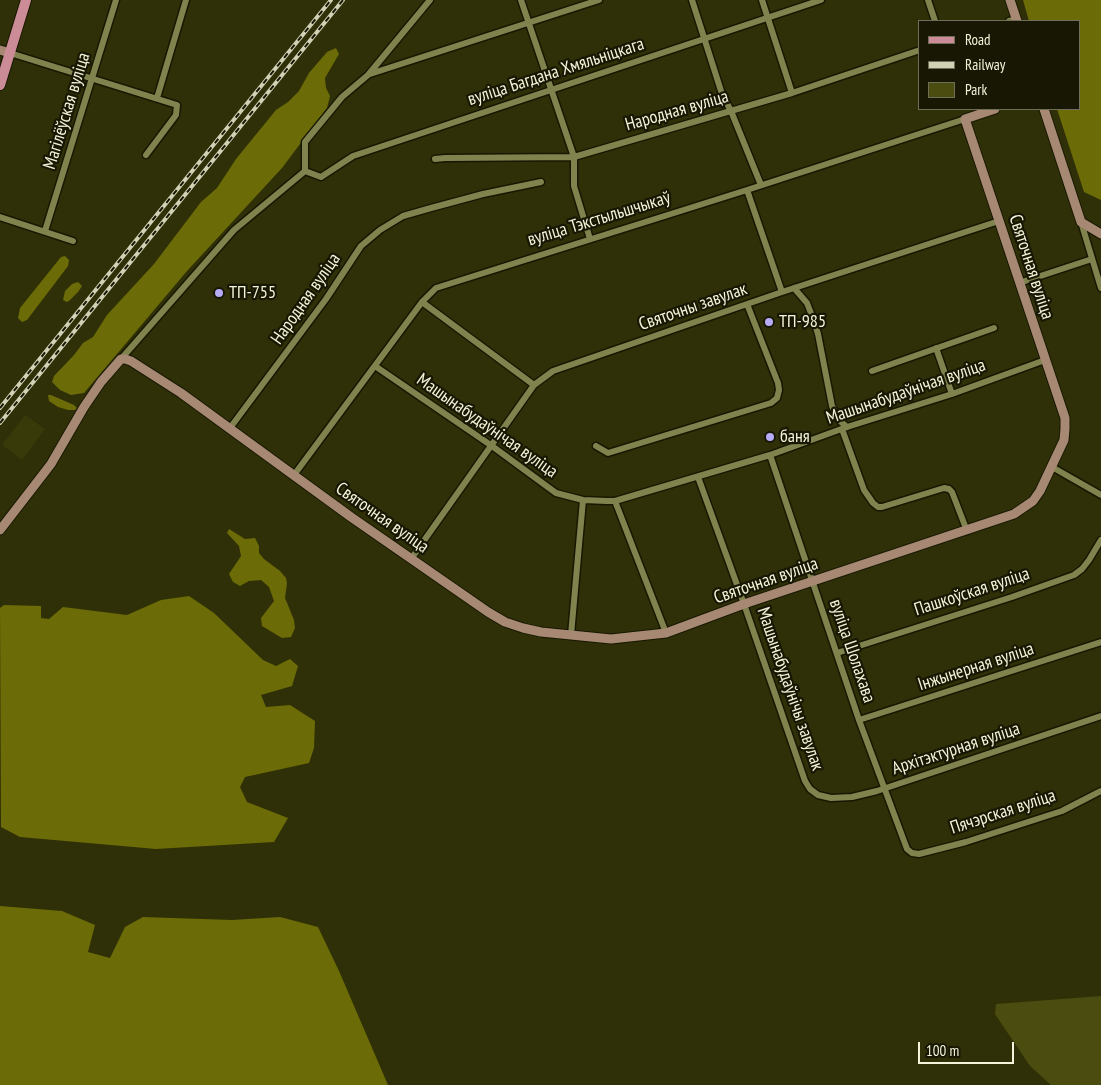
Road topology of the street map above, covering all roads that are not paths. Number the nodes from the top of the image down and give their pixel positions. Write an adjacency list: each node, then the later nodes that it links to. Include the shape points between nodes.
1 (26, 0): 17 (main road)
2 (116, 0): 20 (street, Магілёўская вуліца)
3 (186, 0): 24 (street)
4 (430, 0): 19 (street)
5 (521, 0): 15 (street)
6 (599, 0): 15 (street)
7 (692, 0): 16 (street)
8 (762, 0): 12 (street)
9 (821, 0): 12 (street, вуліца Багдана Хмяльніцкага)
10 (928, 0): 13 (street)
11 (1010, 0): 14 (street)
12 (768, 18): 16 (street, вуліца Багдана Хмяльніцкага); 23 (street)
13 (935, 20)
14 (1014, 20)
15 (527, 24): 19 (street); 22 (street)
16 (705, 39): 22 (street, вуліца Багдана Хмяльніцкага); 27 (street, via 722,94)
17 (5, 51): 20 (street); 21 (main road)
18 (918, 51): 23 (street, Народная вуліца)
19 (368, 74): 32 (street, via 342,97 305,142)
20 (92, 79): 24 (street); 39 (street, Магілёўская вуліца)
21 (0, 85)
22 (550, 89): 30 (street); 32 (street, вуліца Багдана Хмяльніцкага, via 352,156 321,176)
23 (792, 93): 27 (street, Народная вуліца)
24 (157, 98): 29 (street, via 177,105 176,115)
25 (992, 110): 28 (street, вуліца Тэкстыльшчыкаў)
26 (1044, 110): 38 (street)
27 (732, 111): 30 (street, Народная вуліца); 34 (street)
28 (965, 119): 34 (street, вуліца Тэкстыльшчыкаў); 37 (street, Святочная вуліца)
29 (146, 155)
30 (574, 157): 31 (street, Народная вуліца); 41 (street, via 574,186)
31 (435, 159)
32 (304, 171): 52 (street, via 234,230)
33 (541, 182): 58 (street, Народная вуліца, via 403,216 380,230 361,246 326,299)
34 (761, 185): 35 (street, вуліца Тэкстыльшчыкаў)
35 (747, 190): 41 (street, вуліца Тэкстыльшчыкаў); 47 (street)
36 (0, 217): 39 (street)
37 (999, 221): 44 (street, Святочная вуліца); 45 (street, Святочны завулак)
38 (1081, 222): 40 (street); 43 (street)
39 (45, 231): 42 (street)
40 (1101, 234)
41 (590, 239): 48 (street, вуліца Тэкстыльшчыкаў, via 436,288)
42 (72, 241)
43 (1092, 259): 44 (street); 46 (street)
44 (1019, 283): 53 (street, Святочная вуліца)
45 (794, 288): 47 (street, Святочны завулак); 59 (street, via 807,302 814,321 832,406)
46 (1101, 288)
47 (782, 292): 49 (street, Святочны завулак)
48 (422, 302): 54 (street, вуліца Тэкстыльшчыкаў); 56 (street)
49 (747, 304): 56 (street, Святочны завулак, via 553,371); 61 (street, via 778,383 777,398 771,403 608,453)
50 (994, 328): 51 (street, Машынабудаўнічая вуліца)
51 (936, 348): 55 (street, Машынабудаўнічая вуліца); 57 (street)
52 (121, 359): 58 (street, Святочная вуліца, via 131,361); 69 (street, via 101,382 51,464)
53 (1045, 360): 57 (street, Машынабудаўнічая вуліца); 63 (street, Святочная вуліца, via 1064,418 1064,440)
54 (375, 366): 60 (street, Машынабудаўнічая вуліца); 64 (street, вуліца Тэкстыльшчыкаў)
55 (872, 371)
56 (534, 386): 60 (street, Святочны завулак)
57 (952, 394): 59 (street, Машынабудаўнічая вуліца)
58 (230, 428): 64 (street, Святочная вуліца)
59 (844, 428): 62 (street, Машынабудаўнічая вуліца); 70 (street, via 864,490 872,503 882,507 948,488)
60 (492, 446): 67 (street, Машынабудаўнічая вуліца, via 556,493); 72 (street, Святочны завулак)
61 (596, 446)
62 (770, 455): 65 (street, Машынабудаўнічая вуліца); 73 (street, вуліца Шолахава)
63 (1052, 467): 66 (street); 70 (street, Святочная вуліца, via 1040,491 1026,507)
64 (294, 475): 72 (street, Святочная вуліца)
65 (698, 476): 68 (street, Машынабудаўнічая вуліца); 74 (street, Машынабудаўнічы завулак)
66 (1101, 495)
67 (583, 500): 68 (street, Машынабудаўнічая вуліца); 76 (street)
68 (615, 501): 75 (street)
69 (0, 530)
70 (967, 531): 73 (street, Святочная вуліца)
71 (1101, 540): 78 (street, Пашкоўская вуліца, via 1089,560 1074,575)
72 (412, 559): 76 (street, Святочная вуліца, via 505,622)
73 (812, 582): 74 (street, Святочная вуліца); 78 (street, вуліца Шолахава)
74 (744, 604): 75 (street, Святочная вуліца); 83 (street, Машынабудаўнічы завулак, via 805,781)
75 (666, 633): 76 (street, Святочная вуліца, via 611,639)
76 (571, 635)
77 (1101, 642): 80 (street, Інжынерная вуліца)
78 (837, 653): 80 (street, вуліца Шолахава)
79 (1101, 716): 81 (street, Архітэктурная вуліца)
80 (859, 720): 81 (street, вуліца Шолахава)
81 (885, 788): 83 (street, Архітэктурная вуліца, via 852,797); 84 (street, вуліца Шолахава, via 907,849)
82 (1101, 791): 84 (street, Пячэрская вуліца, via 1062,811 966,842 920,854)
83 (818, 795)
84 (912, 853)

